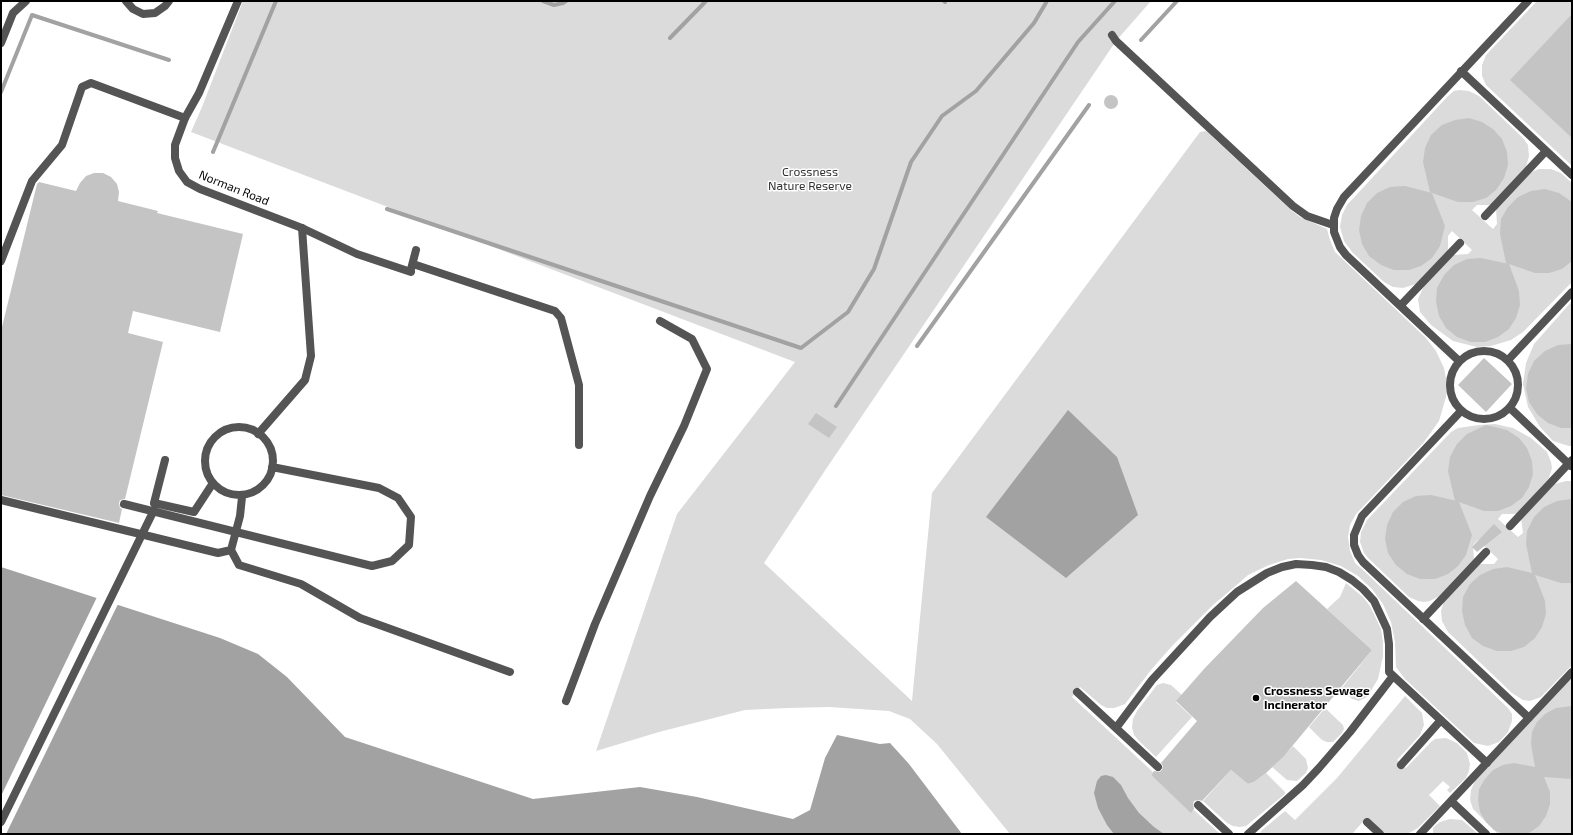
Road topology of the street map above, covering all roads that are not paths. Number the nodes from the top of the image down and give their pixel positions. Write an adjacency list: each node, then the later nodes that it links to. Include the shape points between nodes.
1 (26, 1): 7 (street, via 14,13)
2 (125, 1): 3 (street, via 143,14 155,13)
3 (169, 1)
4 (238, 1): 9 (street, Norman Road, via 199,93)
5 (1528, 1): 8 (street)
6 (1112, 35): 13 (street, via 1292,206 1307,216)
7 (1, 43)
8 (1462, 72): 10 (street); 13 (street, via 1344,197 1337,209)
9 (185, 118): 14 (street, Norman Road, via 175,146 175,158 187,182); 17 (street, via 91,84 82,87 62,145 32,181)
10 (1546, 151): 11 (street); 12 (street)
11 (1572, 175)
12 (1485, 216)
13 (1333, 225): 20 (street, via 1336,240 1346,255)
14 (302, 228): 18 (street, Norman Road, via 357,254); 26 (street, via 311,356 305,380)
15 (1460, 243): 20 (street)
16 (416, 250): 18 (street)
17 (1, 261)
18 (412, 268): 27 (street, Norman Road, via 555,311 561,318 579,385)
19 (1572, 292): 22 (street)
20 (1401, 305): 23 (street)
21 (660, 321): 44 (street, via 692,339 707,368 684,426 650,496 595,624)
22 (1508, 360): 23 (street, via 1490,351 1479,351 1468,354); 24 (street, via 1516,372 1519,383 1517,395)
23 (1459, 361): 25 (street, via 1453,370 1450,392)
24 (1510, 408): 25 (street, via 1493,418 1482,419 1470,417); 29 (street)
25 (1461, 411): 39 (street, via 1362,516 1354,535 1354,545 1363,562)
26 (258, 434): 30 (street, via 264,438 273,456); 31 (street, via 245,428 229,428 220,432 209,443 204,462)
27 (579, 445)
28 (165, 460): 31 (street, via 154,503 194,512)
29 (1571, 463): 36 (street)
30 (272, 467): 32 (street, via 268,480 256,492); 35 (street, via 379,488 398,498 411,517 409,545 392,561 372,566)
31 (213, 484): 32 (street, via 231,494)
32 (242, 496): 37 (street, via 240,516)
33 (1, 500): 37 (street, via 218,553)
34 (124, 504): 35 (street)
35 (154, 510): 53 (street)
36 (1510, 526)
37 (231, 550): 40 (street, via 239,565 301,584 360,618)
38 (1486, 552): 39 (street)
39 (1423, 618): 45 (street)
40 (510, 672)
41 (1572, 672): 45 (street)
42 (1393, 676): 46 (street); 47 (street, via 1389,672 1390,644 1387,629 1374,601 1345,576 1326,567 1296,564 1267,573 1237,592 1210,617 1152,680); 56 (street, via 1319,768)
43 (1077, 692): 47 (street)
44 (566, 701)
45 (1529, 718): 48 (street)
46 (1441, 720): 48 (street); 49 (street)
47 (1116, 728): 50 (street)
48 (1487, 763): 51 (street)
49 (1401, 765)
50 (1158, 767)
51 (1451, 801): 58 (street); 59 (street)
52 (1198, 805): 55 (street)
53 (1, 822)
54 (1366, 822): 57 (street)
55 (1230, 834)
56 (1248, 834)
57 (1380, 834)
58 (1420, 834)
59 (1486, 834)

